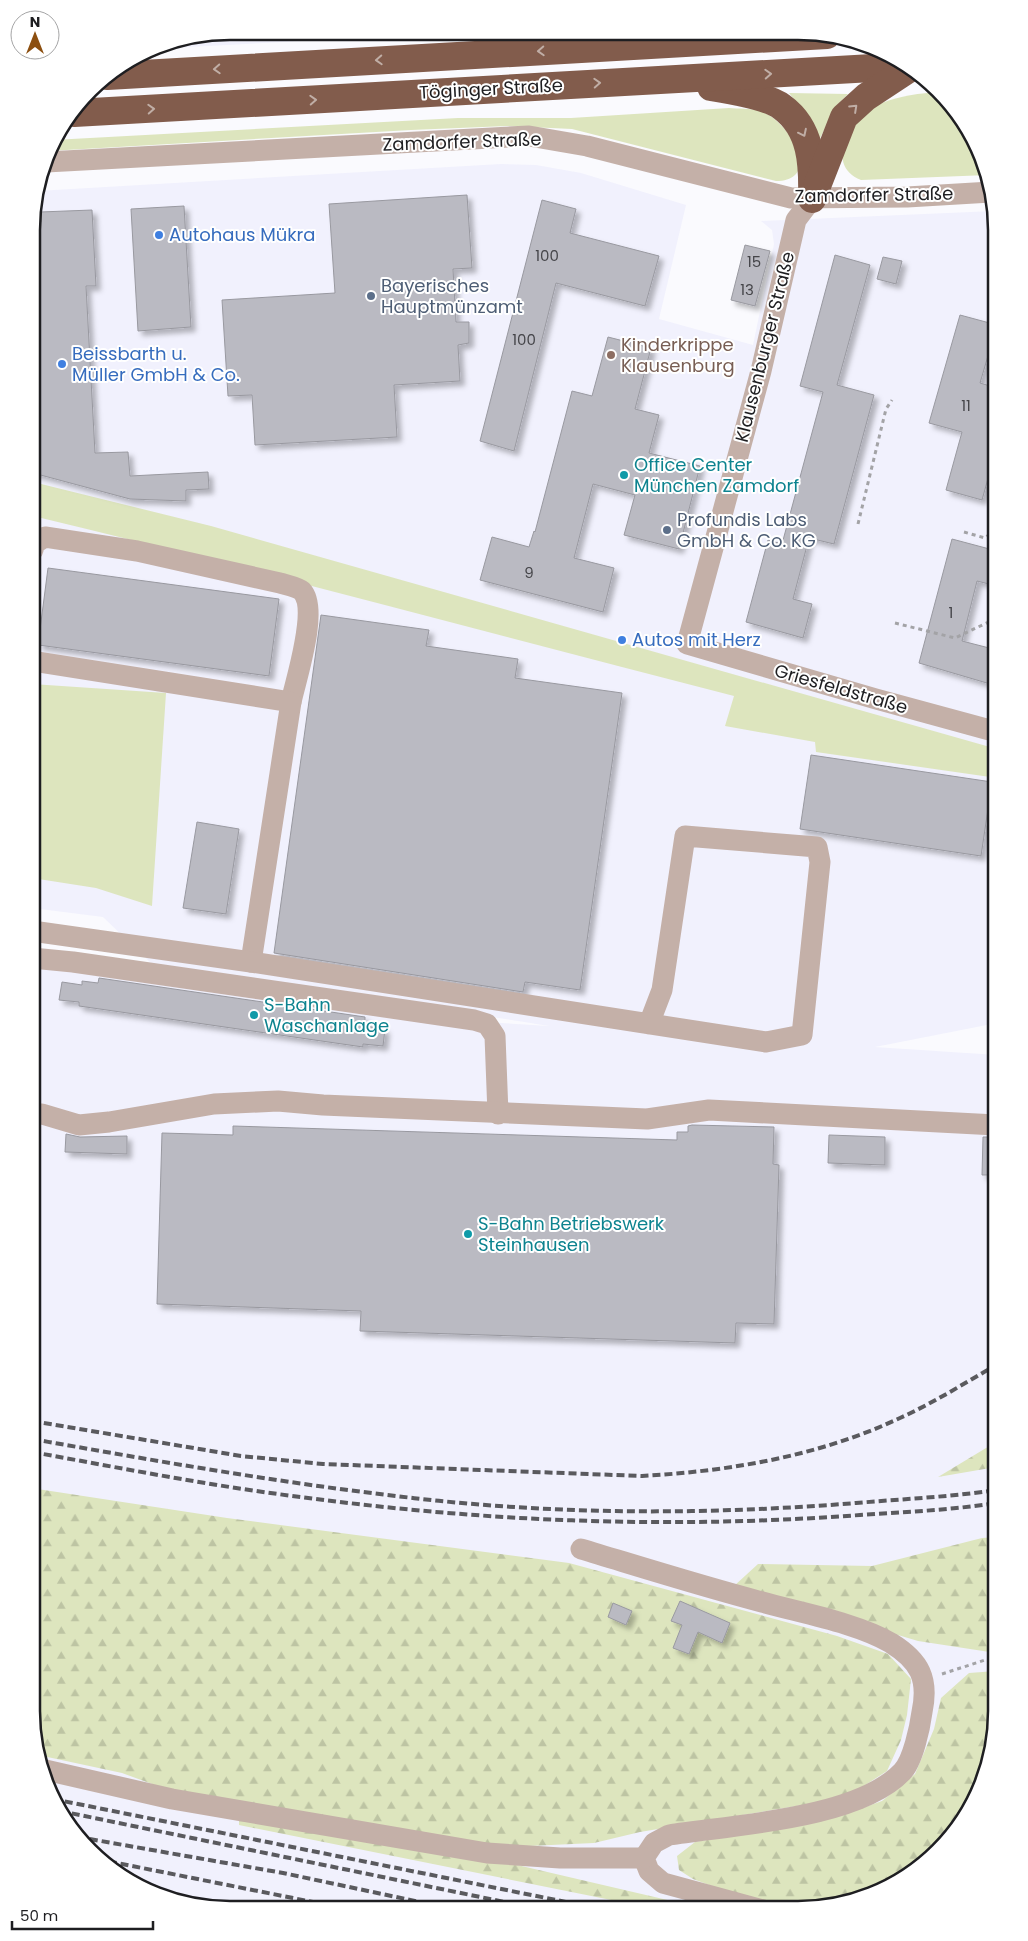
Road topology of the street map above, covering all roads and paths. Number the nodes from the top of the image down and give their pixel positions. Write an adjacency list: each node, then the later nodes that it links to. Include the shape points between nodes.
1 (703, 40): 4 (highway, Töginger Straße, one-way to 4)
2 (897, 68): 5 (highway, Töginger Straße, one-way to 2)
3 (903, 71): 9 (highway, one-way to 3, via 844,117 866,96)
4 (119, 75)
5 (667, 79): 6 (highway, Töginger Straße, one-way to 5); 9 (highway, one-way to 9, via 746,93 782,106 803,130 810,151)
6 (80, 113)
7 (52, 162): 9 (street, Zamdorfer Straße, via 529,136 587,146 770,194)
8 (984, 192): 9 (street, Zamdorfer Straße)
9 (812, 199): 17 (street, Klausenburger Straße, via 796,220 761,371)
10 (892, 400): 11 (path, via 886,410)
11 (858, 524)
12 (964, 532): 13 (path, via 985,538)
13 (988, 535)
14 (40, 540): 19 (street, via 54,538 147,553 301,590 307,600 309,616)
15 (896, 622): 16 (path, via 955,638)
16 (988, 622)
17 (687, 644): 20 (street, Griesfeldstraße)
18 (40, 662): 19 (street)
19 (291, 702): 23 (street)
20 (988, 730)
21 (40, 932): 23 (street)
22 (40, 959): 26 (street, via 487,1024 495,1036)
23 (252, 962): 24 (street)
24 (649, 1024): 24 (street, via 766,1042 802,1035 820,862 817,846 685,836 662,990)
25 (40, 1114): 26 (street, via 79,1125 214,1104 278,1101)
26 (498, 1114): 27 (street, via 647,1119 709,1110)
27 (988, 1125)
28 (581, 1549): 30 (street, via 846,1625 890,1643 914,1660)
29 (988, 1659): 30 (path)
30 (925, 1682): 32 (street, via 919,1731 904,1771 871,1796 777,1820 669,1835 654,1843)
31 (50, 1771): 32 (street, via 172,1799 487,1853 560,1858)
32 (644, 1858): 33 (street, via 649,1872 663,1883)
33 (730, 1901)

